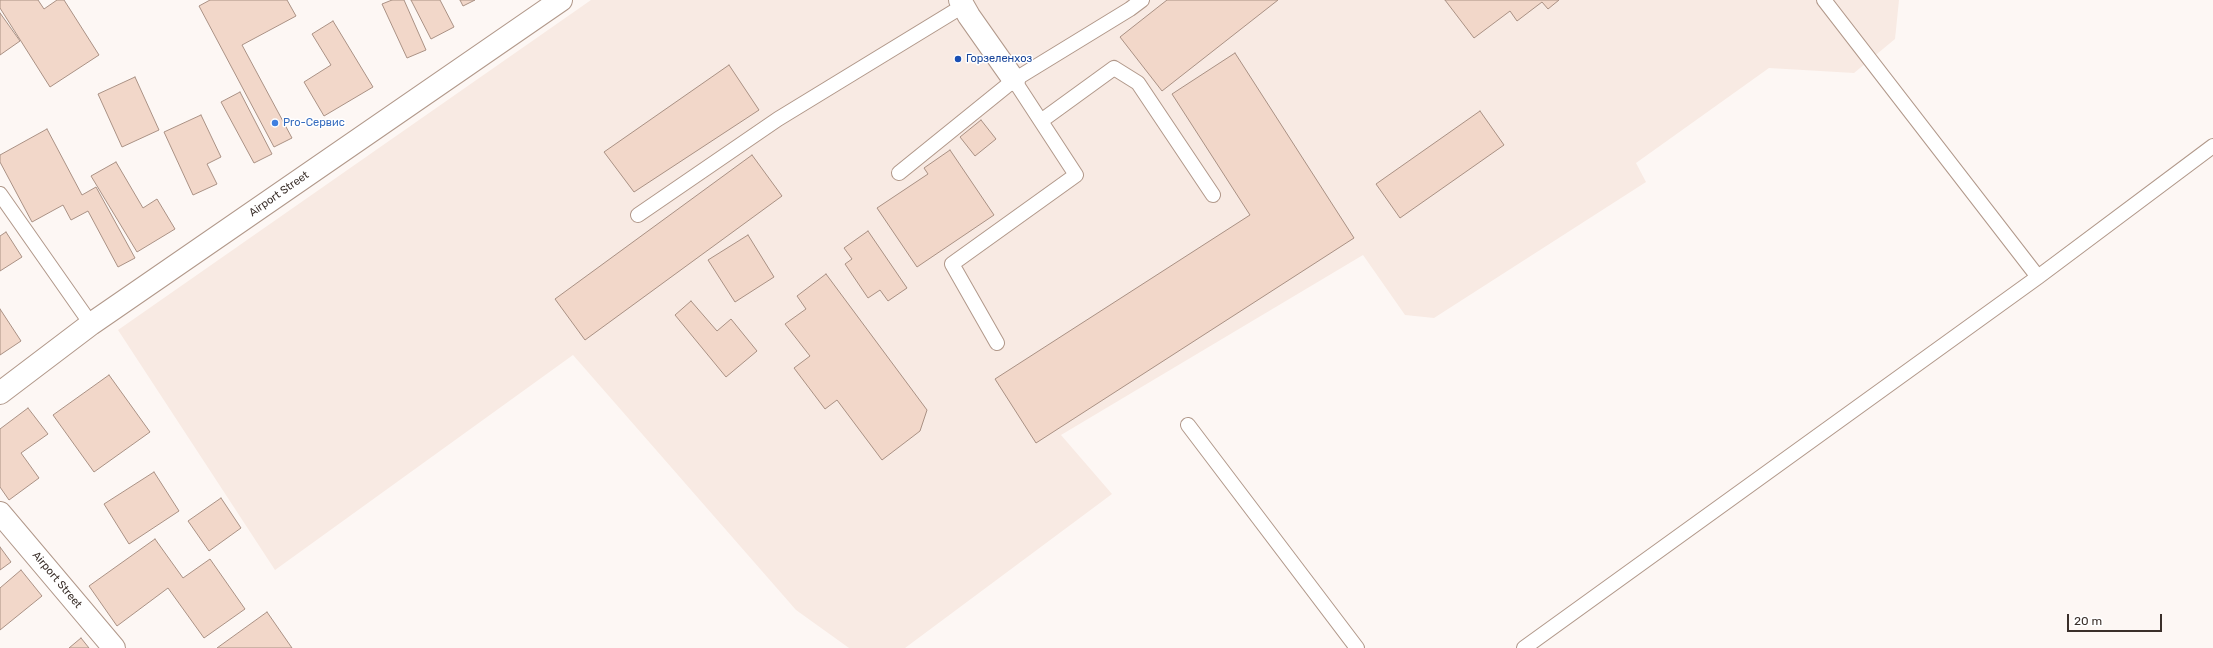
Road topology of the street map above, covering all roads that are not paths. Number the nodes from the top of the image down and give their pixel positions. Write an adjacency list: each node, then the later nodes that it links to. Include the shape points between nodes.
1 (561, 0): 13 (street, Airport Street)
2 (1142, 0): 5 (lane)
3 (1824, 0): 12 (lane)
4 (962, 3): 5 (street); 11 (lane, via 778,119)
5 (1014, 80): 6 (lane); 8 (lane)
6 (1041, 121): 10 (lane, via 1114,68 1138,83); 14 (lane, via 1076,175 952,264)
7 (2213, 146): 12 (lane)
8 (899, 173)
9 (0, 194): 13 (lane)
10 (1213, 195)
11 (638, 215)
12 (2038, 277): 20 (lane)
13 (91, 324): 15 (street, Airport Street)
14 (997, 343)
15 (0, 393)
16 (1188, 425): 19 (lane)
17 (0, 513): 18 (street, Airport Street)
18 (114, 648)
19 (1357, 648)
20 (1524, 648)

